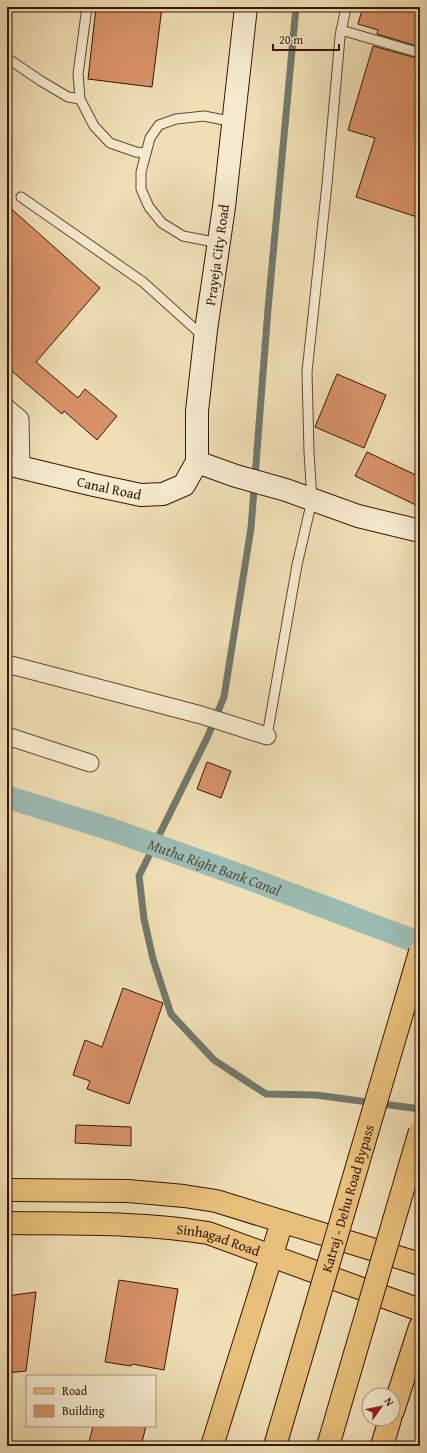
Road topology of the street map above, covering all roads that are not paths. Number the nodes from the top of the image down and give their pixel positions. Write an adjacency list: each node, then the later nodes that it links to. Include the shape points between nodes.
1 (87, 7): 7 (lane, via 78,74)
2 (246, 7): 8 (street, Prayeja City Road)
3 (346, 7): 4 (lane)
4 (341, 30): 5 (lane); 16 (lane, via 307,372)
5 (420, 53)
6 (7, 58): 7 (lane, via 68,97)
7 (80, 99): 9 (lane, via 94,126 110,143)
8 (234, 122): 9 (lane, via 204,116 176,119 160,125 150,138); 11 (street, Prayeja City Road)
9 (146, 153): 11 (lane, via 141,172 141,190 149,207 162,222 183,236)
10 (21, 197): 12 (lane, via 143,282)
11 (219, 243): 12 (street, Prayeja City Road)
12 (205, 338): 14 (street, Prayeja City Road, via 197,411)
13 (7, 408): 15 (street, via 20,419)
14 (197, 462): 15 (street, Canal Road, via 184,486 163,494 141,495); 16 (street)
15 (14, 465)
16 (312, 500): 17 (street, via 358,516); 20 (lane, via 297,564)
17 (420, 531)
18 (7, 664): 20 (street, via 201,715)
19 (7, 736): 21 (street)
20 (267, 736)
21 (90, 763)
22 (420, 952): 34 (main road, Katraj - Dehu Road Bypass, bridge)
23 (420, 1131): 35 (main road, bridge)
24 (7, 1190): 25 (main road, via 128,1191 184,1196 216,1201)
25 (282, 1222): 27 (main road); 28 (main road)
26 (7, 1223): 27 (main road, Sinhagad Road, via 127,1224 180,1228 208,1233)
27 (272, 1256): 29 (main road, Sinhagad Road); 33 (main road)
28 (420, 1264)
29 (420, 1310)
30 (420, 1327): 31 (main road)
31 (401, 1387)
32 (388, 1427): 36 (main road)
33 (212, 1446)
34 (274, 1446)
35 (328, 1446)
36 (382, 1446)

